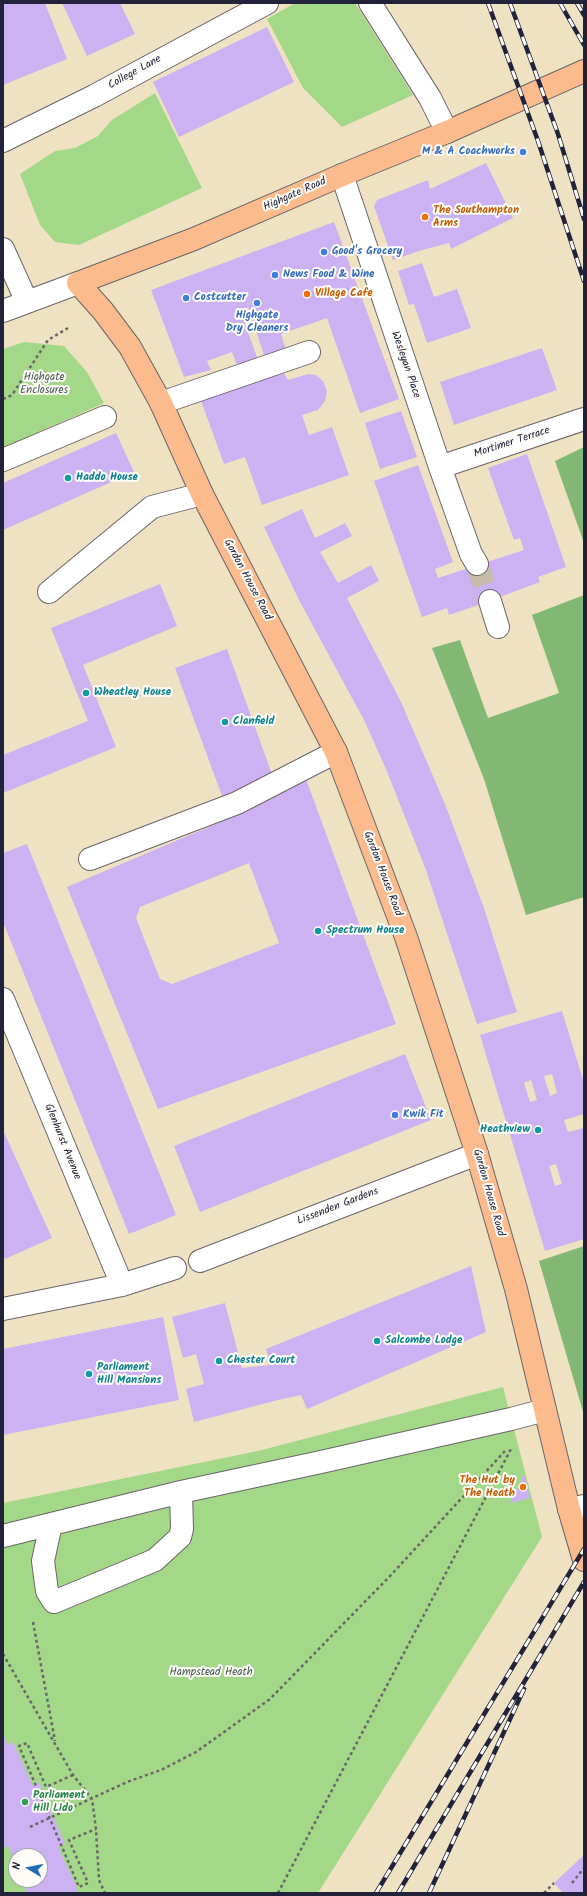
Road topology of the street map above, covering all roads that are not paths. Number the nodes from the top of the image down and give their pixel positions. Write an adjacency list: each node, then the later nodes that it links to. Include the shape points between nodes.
1 (267, 3): 5 (street, College Lane, via 94,96)
2 (370, 3): 4 (street, via 430,98)
3 (575, 75): 4 (main road, Highgate Road)
4 (447, 132): 6 (main road, Highgate Road)
5 (3, 141)
6 (342, 175): 8 (main road, Highgate Road, via 194,239); 16 (street, Wesleyan Place)
7 (3, 249): 9 (street)
8 (78, 283): 9 (street, Highgate Road); 12 (main road, Gordon House Road, via 130,347)
9 (26, 302): 10 (street, Highgate Road)
10 (3, 311)
11 (309, 352): 12 (street)
12 (161, 403): 17 (main road, Gordon House Road)
13 (104, 417): 15 (street)
14 (584, 419): 16 (street, Mortimer Terrace)
15 (3, 460)
16 (440, 467): 18 (street, Wesleyan Place)
17 (202, 494): 19 (street, via 152,507); 22 (main road, Gordon House Road)
18 (474, 559)
19 (49, 592)
20 (490, 601): 21 (street)
21 (498, 627)
22 (336, 752): 23 (street, via 237,803); 25 (main road, Gordon House Road, via 406,937)
23 (90, 859)
24 (3, 999): 28 (street, Glenhurst Avenue)
25 (477, 1154): 26 (street, Lissenden Gardens); 30 (main road, Gordon House Road, via 516,1289)
26 (200, 1261)
27 (175, 1268): 28 (street)
28 (122, 1285): 29 (street)
29 (3, 1309)
30 (548, 1420): 31 (street, via 511,1419); 32 (main road, Gordon House Road)
31 (181, 1492): 33 (street); 33 (street, via 180,1537 155,1560 54,1602 47,1592 44,1561)
32 (576, 1507): 35 (main road, Gordon House Road)
33 (51, 1524): 34 (street)
34 (3, 1536)
35 (584, 1560)

